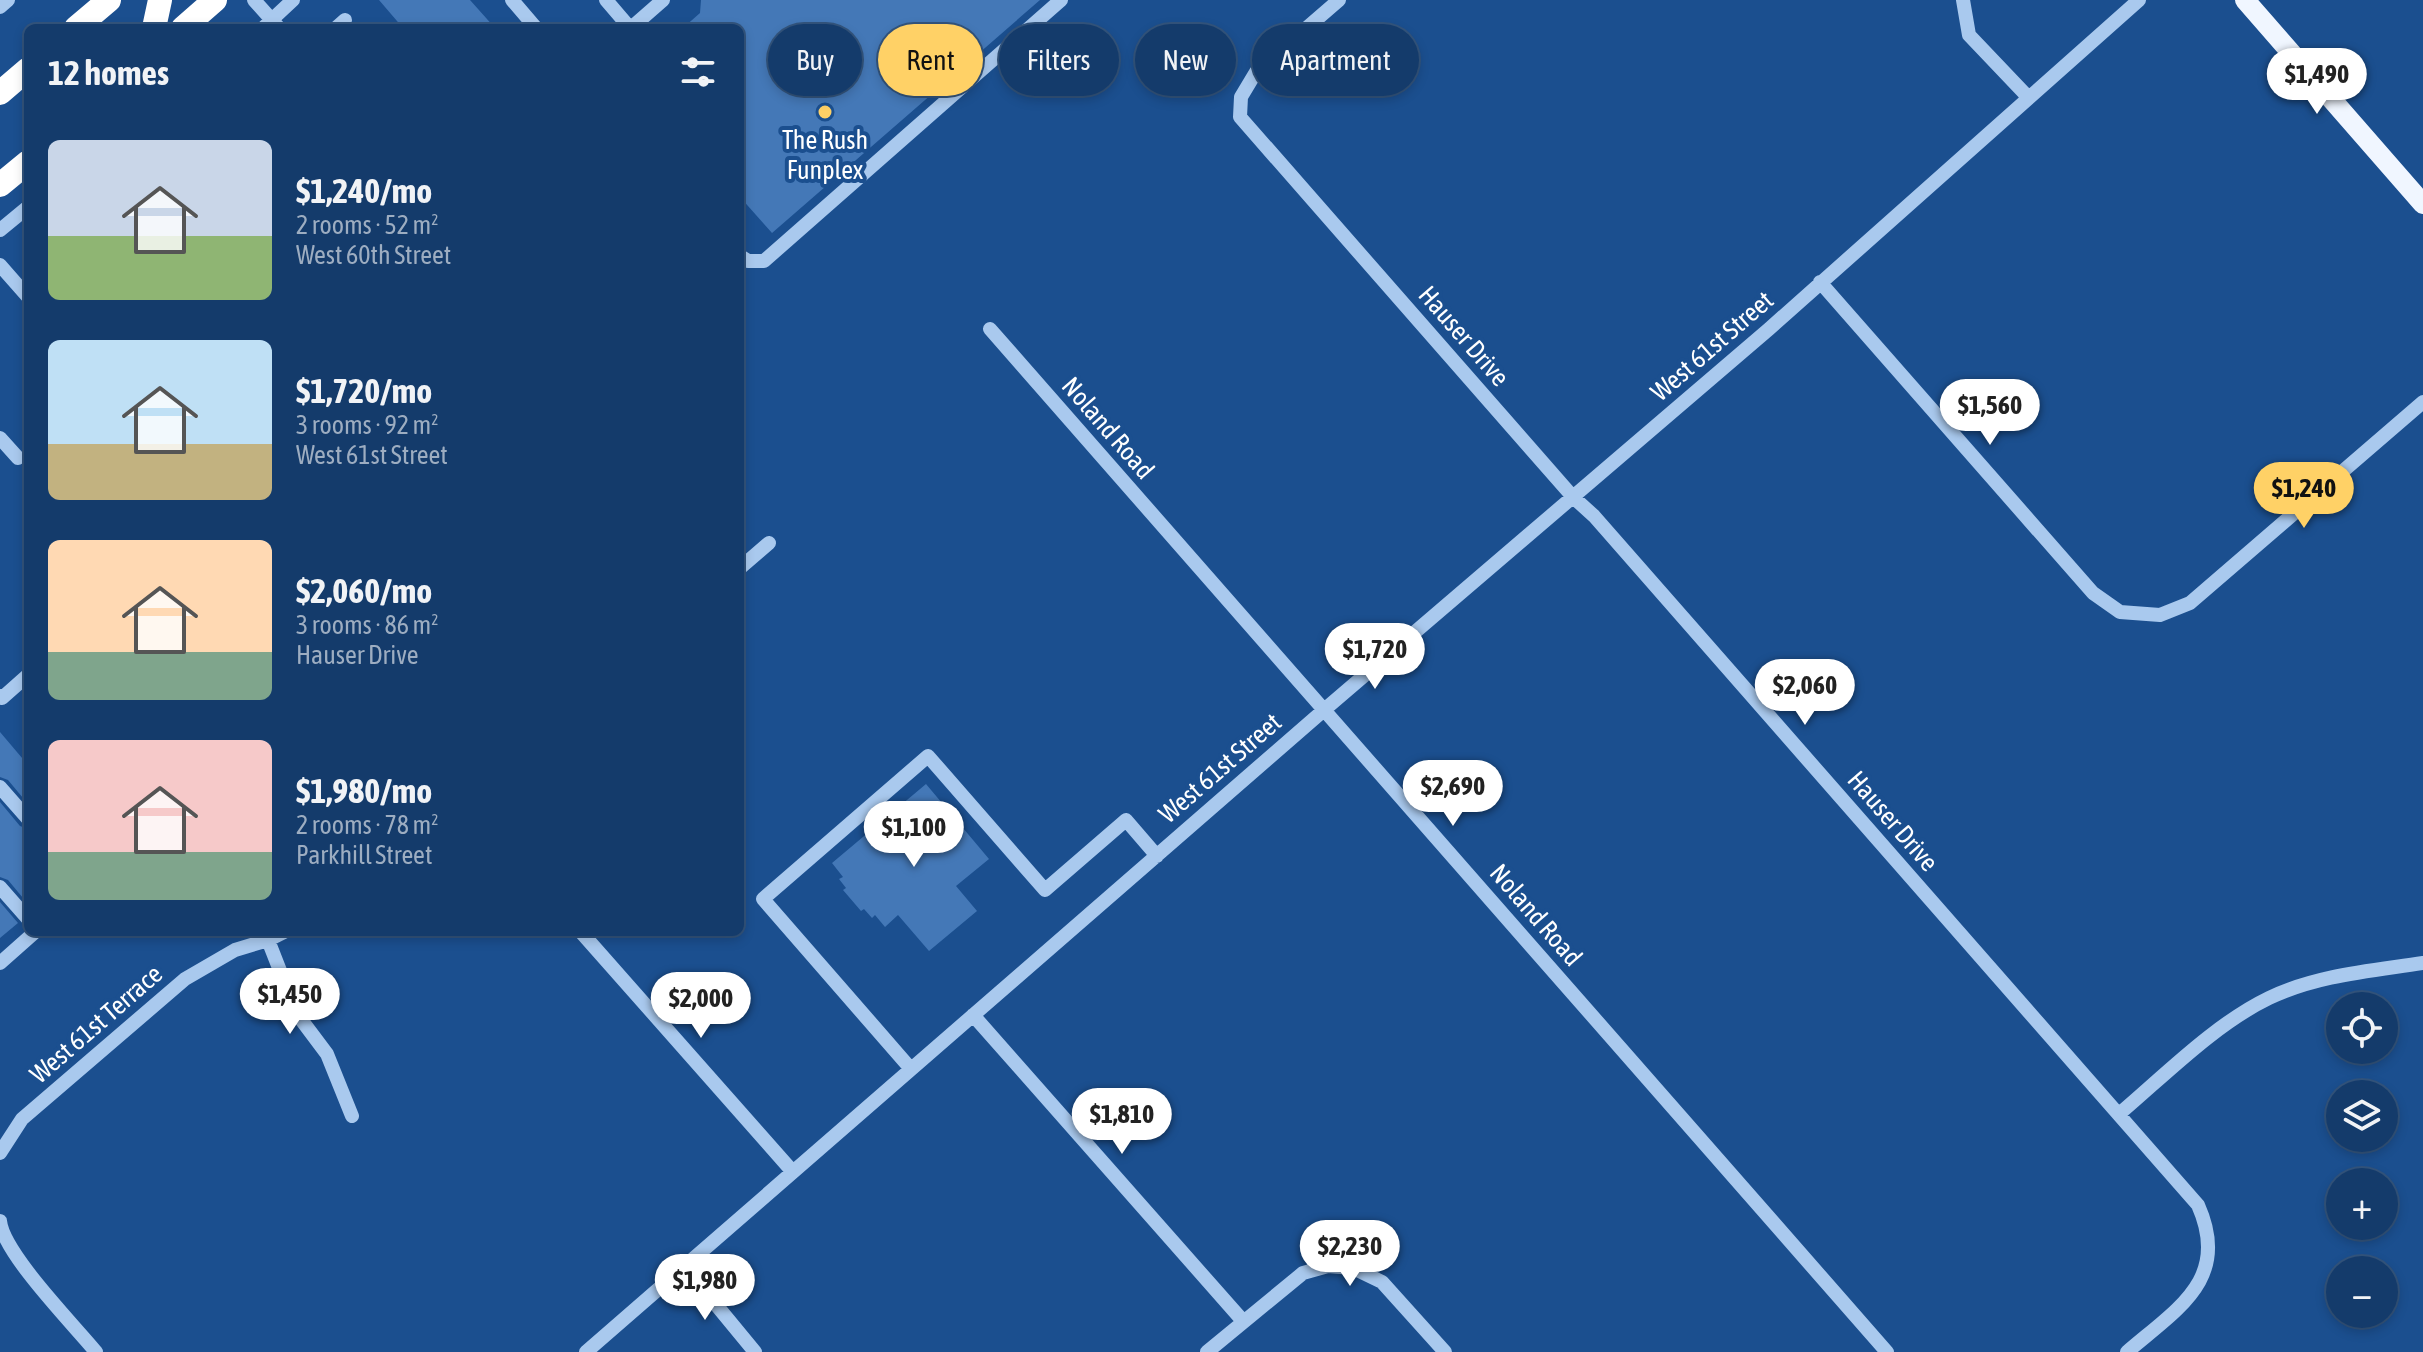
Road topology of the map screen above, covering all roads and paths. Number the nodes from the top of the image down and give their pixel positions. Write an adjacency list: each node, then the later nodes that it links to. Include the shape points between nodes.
1 (8, 0): 15 (street)
2 (109, 0): 16 (highway)
3 (160, 0): 17 (highway)
4 (215, 0): 18 (highway)
5 (254, 0): 19 (street)
6 (293, 0): 20 (street)
7 (512, 0): 21 (street)
8 (606, 0): 22 (street)
9 (663, 0): 23 (street)
10 (1061, 0): 32 (street, via 764,261)
11 (1339, 0): 40 (street, Hauser Drive, via 1256,72 1241,97 1240,117)
12 (1963, 0): 26 (street, via 1969,35)
13 (2139, 0): 26 (street, West 61st Street)
14 (2245, 0): 29 (main road)
15 (0, 7)
16 (81, 24)
17 (155, 24)
18 (188, 24)
19 (270, 24)
20 (272, 24)
21 (533, 24)
22 (627, 24)
23 (636, 24)
24 (24, 72): 25 (highway)
25 (0, 93)
26 (2028, 97): 34 (street, West 61st Street)
27 (24, 165): 28 (highway)
28 (0, 185)
29 (2423, 204)
30 (24, 210): 31 (street)
31 (0, 230)
32 (744, 258)
33 (0, 265): 35 (street)
34 (1820, 282): 37 (street, via 2093,593 2120,612 2160,615 2190,603); 40 (street, West 61st Street)
35 (24, 289)
36 (990, 329): 45 (street, Noland Road)
37 (2423, 402)
38 (0, 438): 39 (street)
39 (18, 458)
40 (1573, 497): 45 (street, West 61st Street); 59 (street, Hauser Drive)
41 (769, 543): 42 (street)
42 (744, 565)
43 (24, 679): 44 (street)
44 (0, 696)
45 (1324, 710): 48 (street, West 61st Street); 71 (street, Noland Road)
46 (0, 787): 47 (street)
47 (24, 814)
48 (1157, 856): 57 (street, West 61st Street); 58 (street, via 1126,820 1045,890 928,756 810,858 763,899)
49 (0, 887): 50 (street)
50 (24, 914)
51 (30, 936): 55 (street)
52 (276, 936): 54 (street, West 61st Terrace)
53 (585, 936): 62 (street)
54 (268, 940): 60 (street, via 297,1014 327,1054); 61 (street, West 61st Terrace, via 235,950 185,979 22,1119)
55 (0, 963)
56 (2423, 963): 59 (street, via 2335,976 2268,999 2231,1021)
57 (973, 1015): 58 (street, West 61st Street); 65 (street)
58 (911, 1069): 62 (street, West 61st Street)
59 (2119, 1114): 72 (street, Hauser Drive, via 2198,1205 2210,1249 2205,1273 2191,1296)
60 (352, 1116)
61 (0, 1153)
62 (793, 1172): 64 (street, West 61st Street)
63 (0, 1221): 66 (street, via 20,1261)
64 (685, 1267): 67 (street, West 61st Street); 68 (street)
65 (1243, 1321): 69 (street); 70 (street, via 1303,1273 1328,1266 1353,1268 1382,1282)
66 (96, 1352)
67 (586, 1352)
68 (755, 1352)
69 (1207, 1352)
70 (1445, 1352)
71 (1887, 1352)
72 (2127, 1352)

